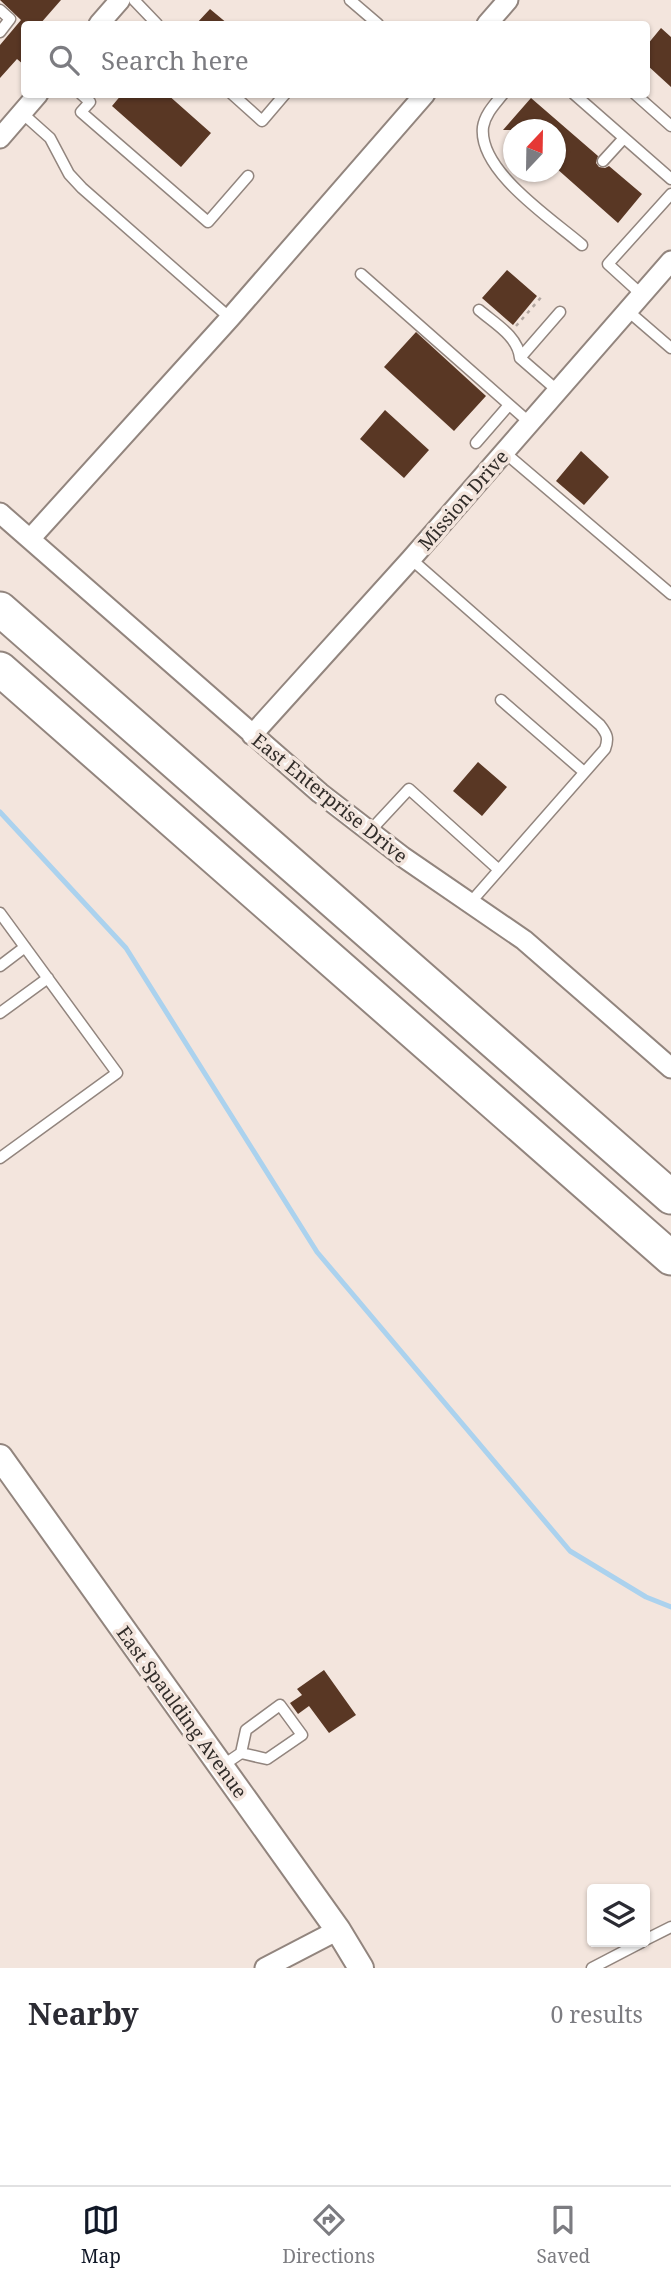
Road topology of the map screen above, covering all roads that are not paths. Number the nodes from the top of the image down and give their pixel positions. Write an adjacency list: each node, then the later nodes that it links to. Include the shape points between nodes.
1 (350, 0): 7 (lane)
2 (508, 0): 8 (street)
3 (119, 1): 5 (street); 6 (lane)
4 (0, 10): 9 (lane, via 10,19)
5 (102, 21)
6 (152, 21)
7 (374, 21)
8 (489, 21)
9 (0, 32)
10 (35, 98): 18 (street)
11 (86, 98): 23 (lane, via 90,102 81,112 208,222)
12 (236, 98): 13 (lane, via 262,121)
13 (282, 98)
14 (422, 98): 33 (street)
15 (500, 98): 26 (lane, via 483,125 493,162 509,183)
16 (579, 98): 21 (lane)
17 (640, 98): 19 (lane)
18 (22, 113): 20 (street); 33 (lane, via 50,138 82,188)
19 (671, 126)
20 (0, 138)
21 (624, 138): 22 (lane); 24 (lane)
22 (603, 161)
23 (248, 176)
24 (671, 179)
25 (671, 194): 29 (lane, via 608,264)
26 (582, 245)
27 (671, 261): 29 (street, Mission Drive)
28 (361, 274): 37 (lane)
29 (642, 295): 31 (street, Mission Drive)
30 (479, 310): 35 (lane, via 516,343)
31 (628, 311): 34 (lane); 36 (street, Mission Drive)
32 (560, 312): 35 (lane)
33 (230, 318): 42 (street)
34 (671, 348)
35 (520, 358): 36 (lane)
36 (558, 391): 38 (street, Mission Drive)
37 (509, 405): 38 (lane); 39 (lane)
38 (530, 423): 40 (street, Mission Drive)
39 (476, 443)
40 (504, 452): 43 (street, Mission Drive); 44 (lane)
41 (0, 513): 42 (street, East Enterprise Drive)
42 (30, 539): 48 (street, East Enterprise Drive)
43 (411, 559): 48 (street, Mission Drive); 49 (lane, via 600,725 608,741)
44 (671, 594)
45 (0, 609): 60 (highway)
46 (0, 669): 61 (highway)
47 (500, 700): 49 (lane)
48 (252, 735): 50 (street, East Enterprise Drive)
49 (584, 772): 51 (lane)
50 (369, 832): 51 (lane, via 409,789); 52 (street, East Enterprise Drive)
51 (499, 870): 52 (lane)
52 (470, 903): 58 (street, East Enterprise Drive, via 524,940)
53 (0, 913): 54 (lane)
54 (25, 947): 55 (lane); 56 (lane)
55 (0, 966)
56 (48, 978): 57 (lane); 59 (lane, via 117,1073)
57 (0, 1013)
58 (671, 1068)
59 (0, 1157)
60 (671, 1197)
61 (671, 1258)
62 (0, 1457): 63 (street, East Spaulding Avenue)
63 (231, 1760): 63 (lane, via 267,1759 302,1734 281,1705 246,1730); 65 (street, East Spaulding Avenue)
64 (671, 1927): 66 (lane)
65 (338, 1930): 68 (street); 69 (street, East Spaulding Avenue)
66 (650, 1938)
67 (632, 1947): 70 (lane)
68 (265, 1968)
69 (361, 1968)
70 (592, 1968)

